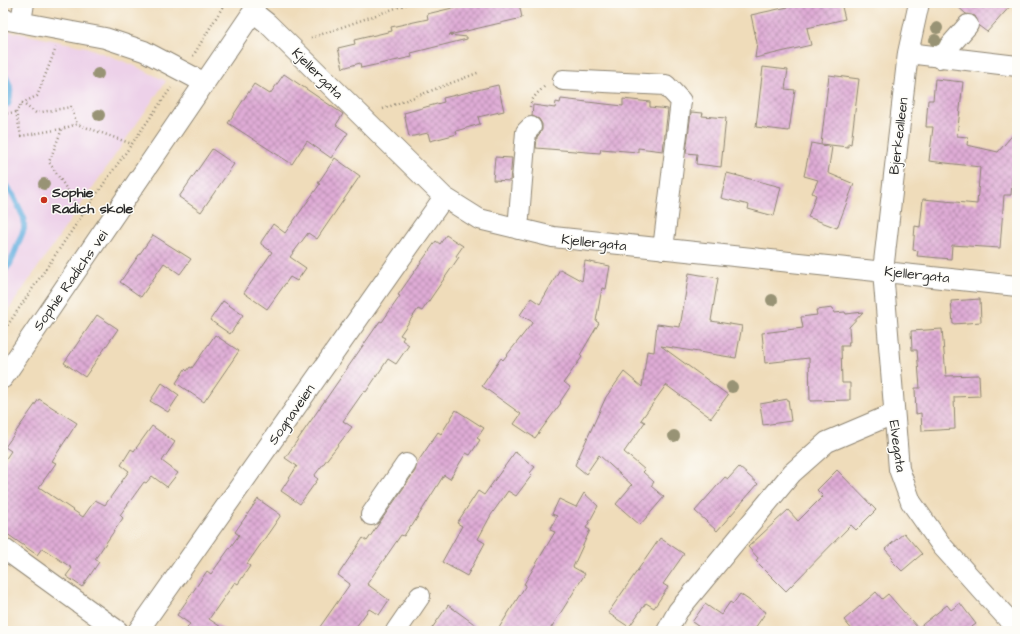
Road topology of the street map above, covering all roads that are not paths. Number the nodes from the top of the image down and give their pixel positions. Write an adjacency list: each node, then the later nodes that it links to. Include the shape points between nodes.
1 (24, 3): 4 (street)
2 (919, 3): 6 (street, Bjerkealleen)
3 (255, 7): 10 (street, Sophie Radichs vei); 12 (street, Kjellergata)
4 (12, 21): 10 (street, via 105,38 138,49)
5 (968, 25): 7 (street)
6 (908, 53): 7 (street); 15 (street, Bjerkealleen)
7 (939, 58): 8 (street)
8 (1017, 66)
9 (563, 80): 14 (street, via 666,85 681,101)
10 (205, 83): 17 (street, Sophie Radichs vei)
11 (528, 129): 13 (street)
12 (444, 197): 13 (street, Kjellergata, via 479,219); 25 (street, Sognaveien)
13 (518, 229): 14 (street, Kjellergata, via 553,237)
14 (663, 249): 15 (street, Kjellergata)
15 (883, 271): 16 (street, Kjellergata); 18 (street, Elvegata)
16 (1017, 286)
17 (3, 378)
18 (893, 414): 23 (street, Elvegata, via 899,469 911,502 942,546); 27 (street, via 827,442 792,473 678,612)
19 (406, 464): 20 (street)
20 (371, 515)
21 (3, 548): 24 (street)
22 (420, 596): 26 (street)
23 (1017, 629)
24 (118, 631)
25 (138, 631)
26 (396, 631)
27 (667, 631)

